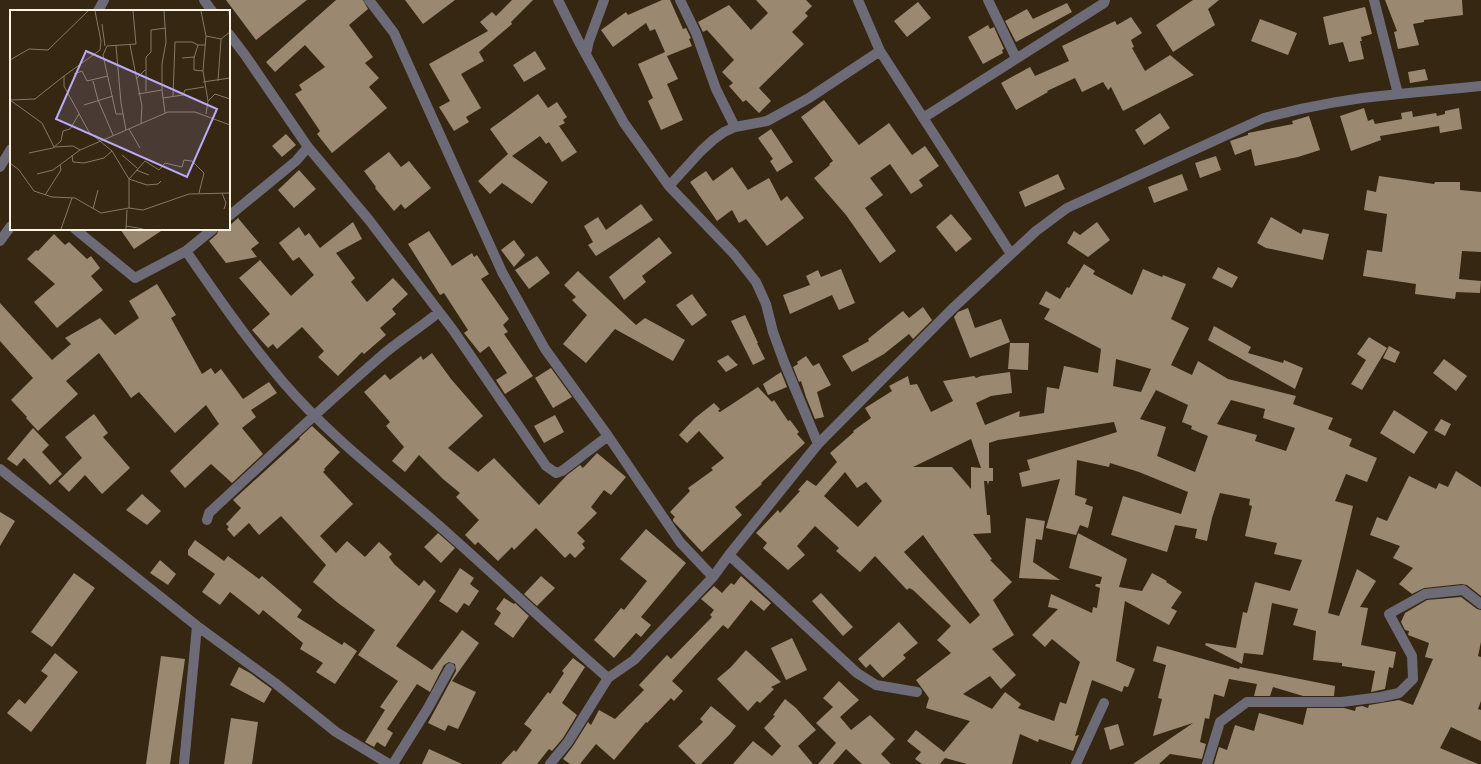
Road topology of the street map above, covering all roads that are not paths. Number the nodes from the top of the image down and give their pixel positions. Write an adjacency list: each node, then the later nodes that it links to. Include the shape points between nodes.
1 (104, 0): 11 (street)
2 (204, 0): 12 (street)
3 (369, 0): 34 (street, via 394,33 502,272 545,348)
4 (558, 0): 15 (street)
5 (604, 0): 15 (street)
6 (680, 0): 20 (street, via 696,33 716,89)
7 (858, 0): 14 (street)
8 (988, 0): 16 (street)
9 (1104, 0): 16 (street)
10 (1374, 0): 18 (street)
11 (99, 10)
12 (211, 10)
13 (230, 35): 21 (street)
14 (880, 51): 19 (street); 20 (street, via 809,98 767,121)
15 (586, 54): 24 (street, via 624,123)
16 (1016, 58): 19 (street)
17 (1481, 86): 18 (street)
18 (1398, 94): 31 (street, via 1330,104 1264,118 1067,208)
19 (923, 118): 31 (street)
20 (735, 127): 24 (street, via 713,140)
21 (308, 147): 25 (street, via 296,161); 32 (street, via 369,220)
22 (10, 151): 23 (street)
23 (0, 167)
24 (669, 186): 35 (street, via 734,254 756,282 766,304 784,362)
25 (230, 215)
26 (10, 227): 29 (street)
27 (76, 230): 30 (street, via 135,278)
28 (211, 230): 30 (street)
29 (0, 241)
30 (186, 251): 33 (street, via 245,334)
31 (1011, 254): 35 (street, via 952,309)
32 (439, 312): 33 (street, via 381,357); 34 (street, via 551,471 562,471)
33 (314, 416): 37 (street, via 209,514); 43 (street)
34 (608, 436): 39 (street, via 680,542)
35 (818, 444): 38 (street)
36 (0, 469): 41 (street)
37 (207, 520)
38 (729, 555): 39 (street); 44 (street, via 856,673 876,685)
39 (713, 577): 43 (street, via 634,660)
40 (1481, 604): 51 (street, via 1462,590 1425,594 1389,614 1412,656 1413,679 1398,693 1342,702 1246,702 1220,722)
41 (197, 626): 46 (street); 47 (street, via 336,732)
42 (450, 668): 48 (street)
43 (608, 678): 49 (street, via 568,742)
44 (917, 692)
45 (1104, 703): 50 (street)
46 (184, 764)
47 (389, 764)
48 (393, 764)
49 (550, 764)
50 (1076, 764)
51 (1206, 764)

